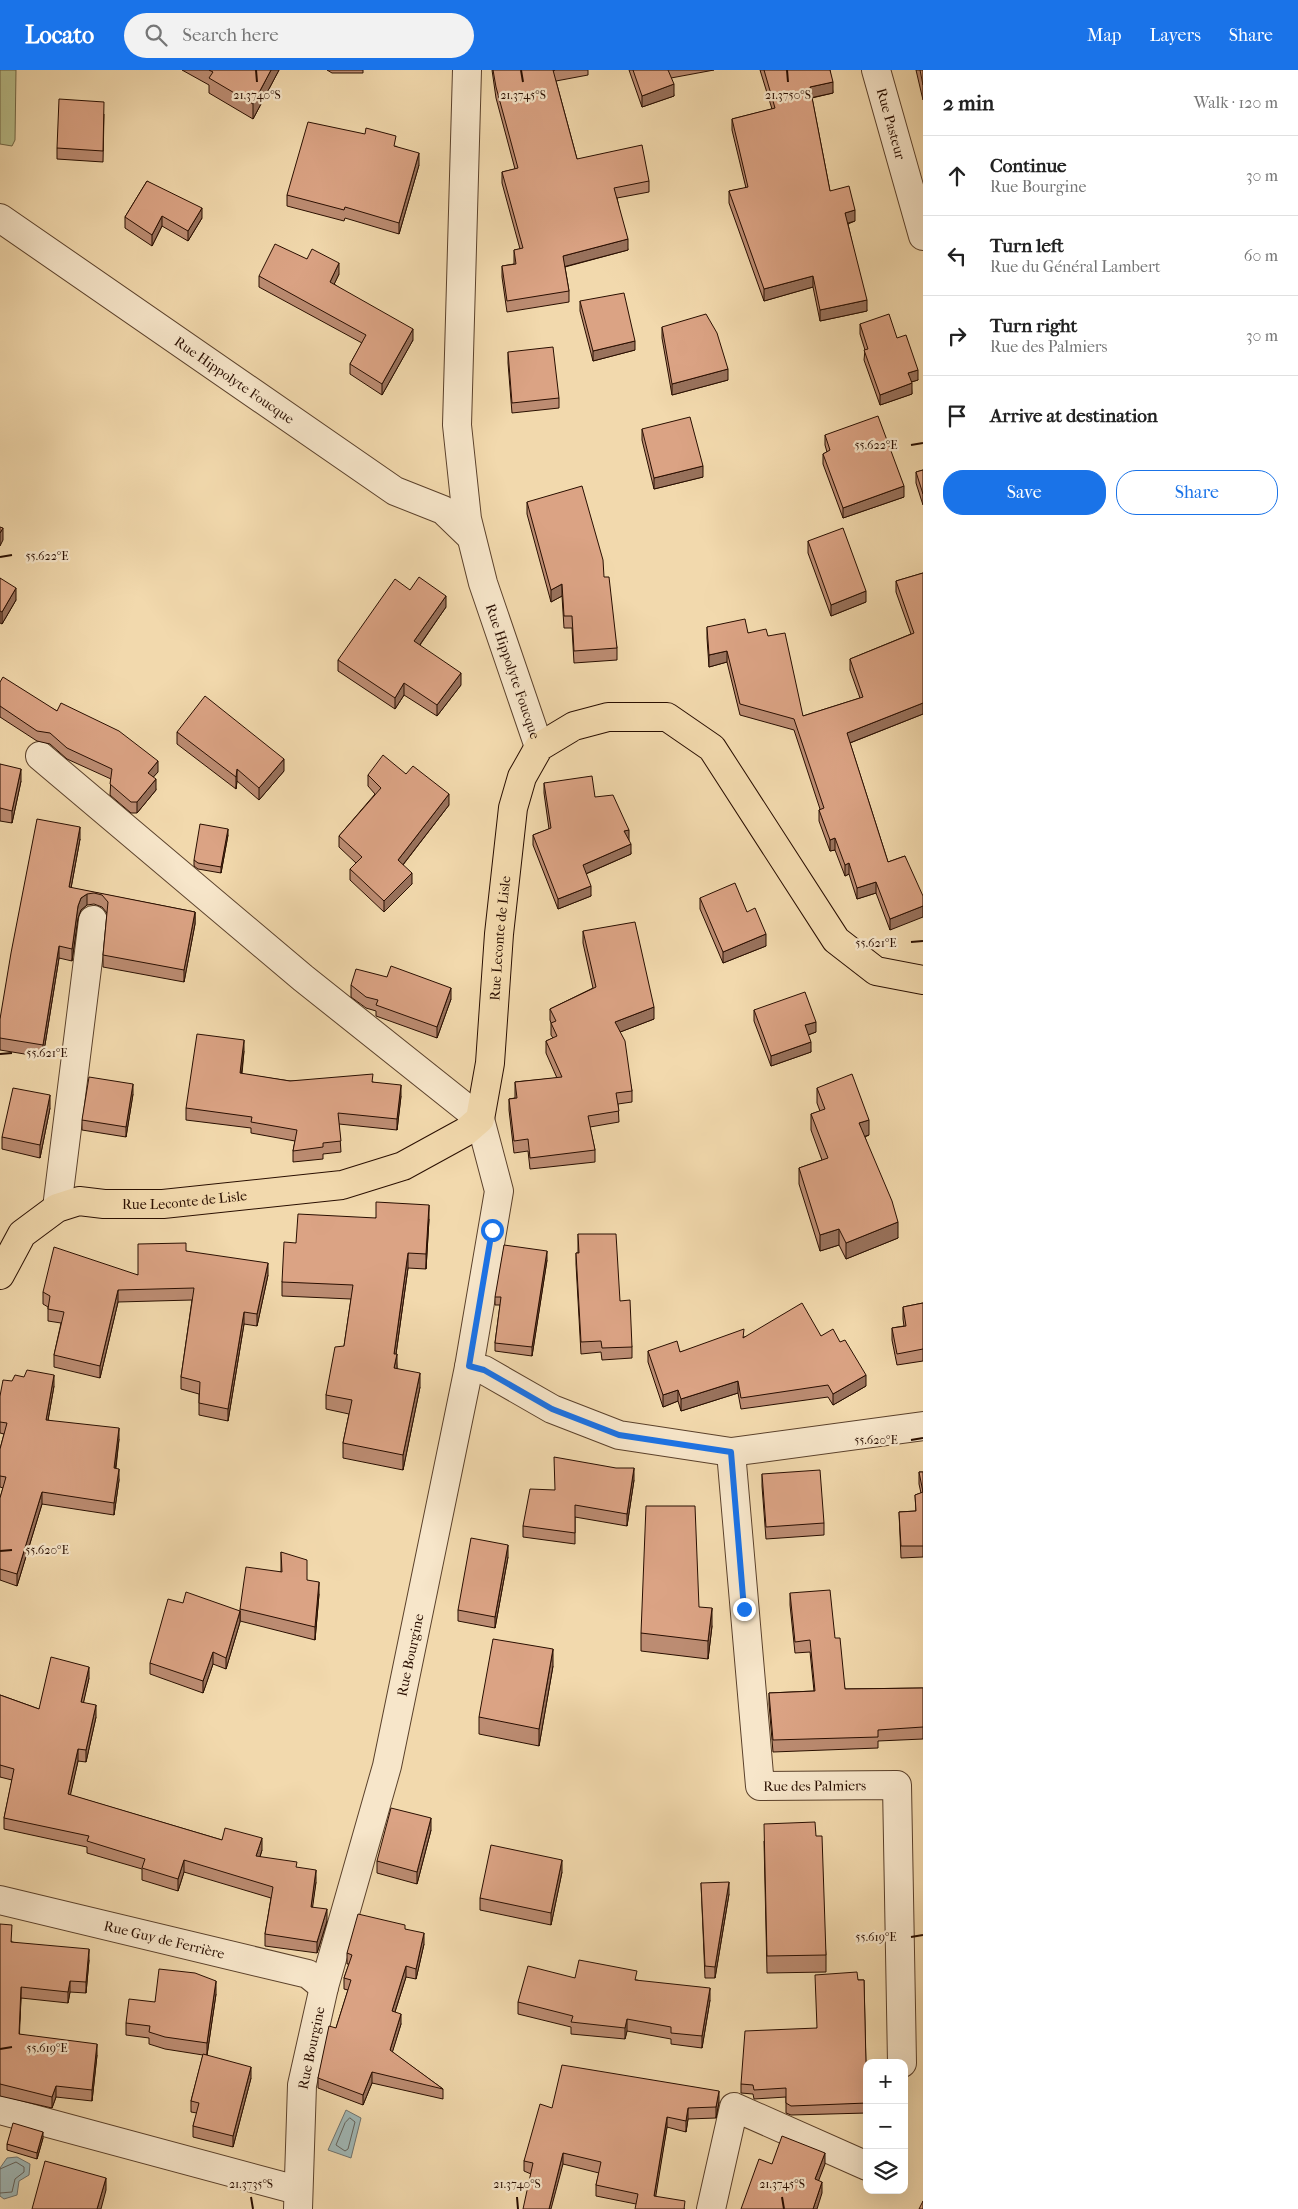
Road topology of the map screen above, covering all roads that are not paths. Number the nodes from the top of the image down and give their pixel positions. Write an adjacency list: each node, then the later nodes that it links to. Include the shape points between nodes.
1 (467, 70): 5 (street, Rue Hippolyte Foucque, via 457,425 466,519)
2 (876, 70): 4 (street, Rue Pasteur)
3 (0, 218): 5 (street, Rue Hippolyte Foucque, via 395,491 443,510)
4 (923, 236)
5 (471, 537): 6 (street, Rue Hippolyte Foucque, via 483,584)
6 (539, 747): 9 (main road, Rue Leconte de Lisle, via 574,726 608,717 666,717 712,748 836,940 876,971); 10 (main road, Rue Leconte de Lisle, via 522,777 512,808 490,1064)
7 (40, 756): 10 (street, via 303,978)
8 (92, 920): 11 (street)
9 (923, 980)
10 (480, 1118): 11 (main road, Rue Leconte de Lisle, via 465,1132 403,1166 342,1185 163,1204 79,1202); 13 (street, Rue Bourgine, via 499,1191)
11 (57, 1208): 12 (main road, Rue Leconte de Lisle, via 22,1234)
12 (0, 1275)
13 (469, 1366): 15 (street, via 484,1370 552,1409 619,1435); 17 (street, Rue Bourgine, via 387,1766)
14 (923, 1426): 15 (street)
15 (731, 1452): 18 (street, Rue des Palmiers, via 760,1786 898,1785)
16 (0, 1900): 17 (street, Rue Guy de Ferrière, via 308,1974)
17 (324, 1987): 21 (street, Rue Bourgine, via 302,2085)
18 (902, 2059)
19 (0, 2110): 21 (street, Rue Bourgine)
20 (863, 2164): 22 (street, via 734,2107)
21 (298, 2199)
22 (711, 2209)

